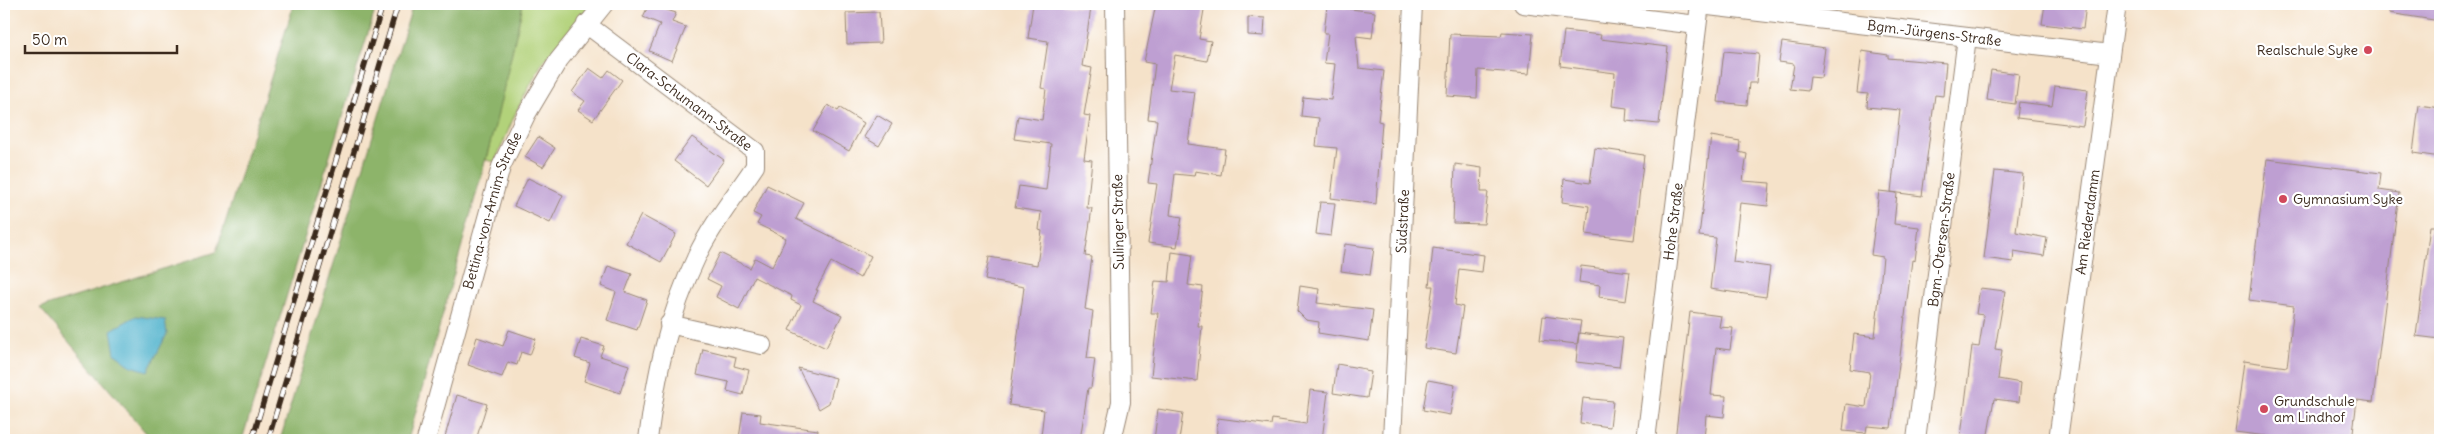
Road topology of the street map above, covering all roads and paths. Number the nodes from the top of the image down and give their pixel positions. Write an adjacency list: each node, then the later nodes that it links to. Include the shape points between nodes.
1 (604, 4): 7 (street, Bettina-von-Arnim-Straße)
2 (1115, 4): 15 (street, Sulinger Straße, via 1121,402)
3 (1413, 4): 16 (street, Südstraße)
4 (1522, 4): 8 (street)
5 (1700, 4): 8 (street, Hohe Straße); 9 (street, Bgm.-Jürgens-Straße)
6 (2117, 4): 10 (street, Am Riederdamm)
7 (586, 24): 11 (street, Clara-Schumann-Straße, via 755,150 755,166 697,254); 13 (street, Bettina-von-Arnim-Straße, via 553,68 501,167)
8 (1697, 25): 17 (street, Hohe Straße)
9 (1967, 37): 10 (street, Bgm.-Jürgens-Straße); 18 (street, Bgm.-Otersen-Straße)
10 (2110, 54): 19 (street, Am Riederdamm)
11 (669, 324): 12 (street); 14 (street, Clara-Schumann-Straße)
12 (762, 345)
13 (426, 440)
14 (648, 440)
15 (1112, 440)
16 (1392, 440)
17 (1646, 440)
18 (1916, 440)
19 (2058, 440)

